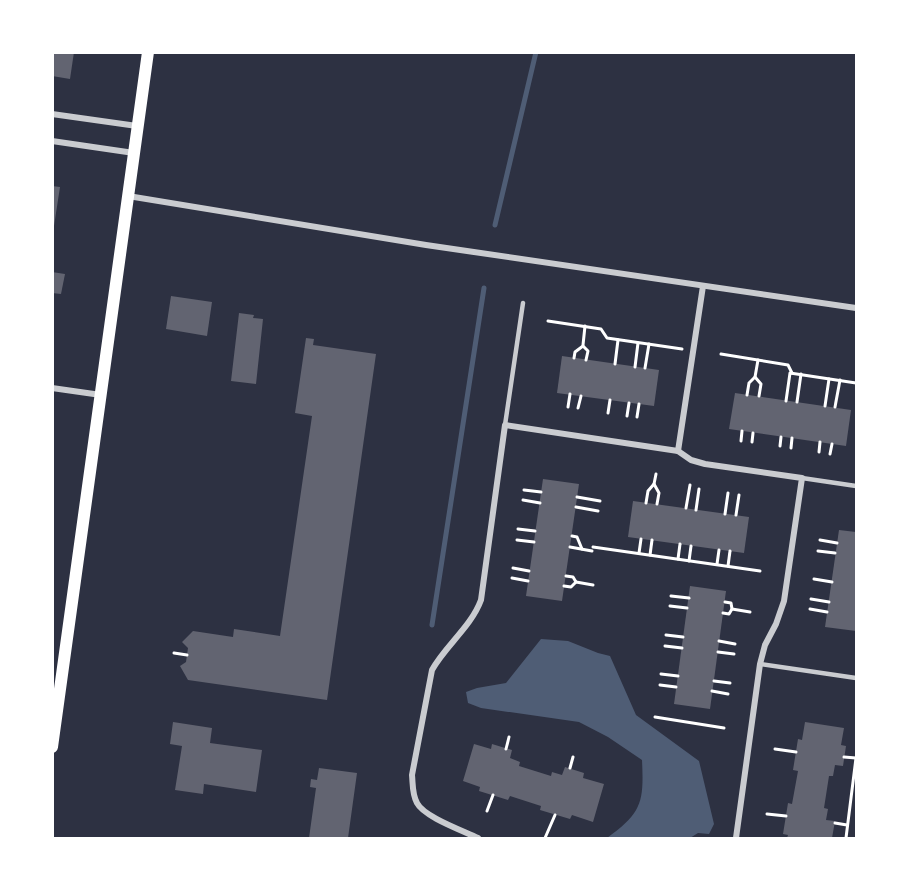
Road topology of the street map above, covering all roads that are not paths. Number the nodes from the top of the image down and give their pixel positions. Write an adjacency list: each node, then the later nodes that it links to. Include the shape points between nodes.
1 (148, 52): 3 (main road)
2 (52, 114): 3 (street)
3 (138, 126): 5 (main road)
4 (52, 141): 5 (street)
5 (134, 153): 6 (main road)
6 (128, 196): 7 (street); 11 (main road)
7 (703, 286): 9 (street); 13 (street)
8 (523, 303): 12 (lane)
9 (856, 308)
10 (52, 388): 11 (street)
11 (101, 395): 18 (main road)
12 (505, 425): 13 (street); 19 (street, via 481,600 475,615 432,670 412,775 413,793 425,812)
13 (678, 451): 14 (street, via 705,464)
14 (802, 478): 15 (lane); 16 (street, via 784,601)
15 (856, 486)
16 (760, 664): 17 (lane); 20 (street)
17 (856, 678)
18 (52, 747)
19 (478, 838)
20 (736, 838)

